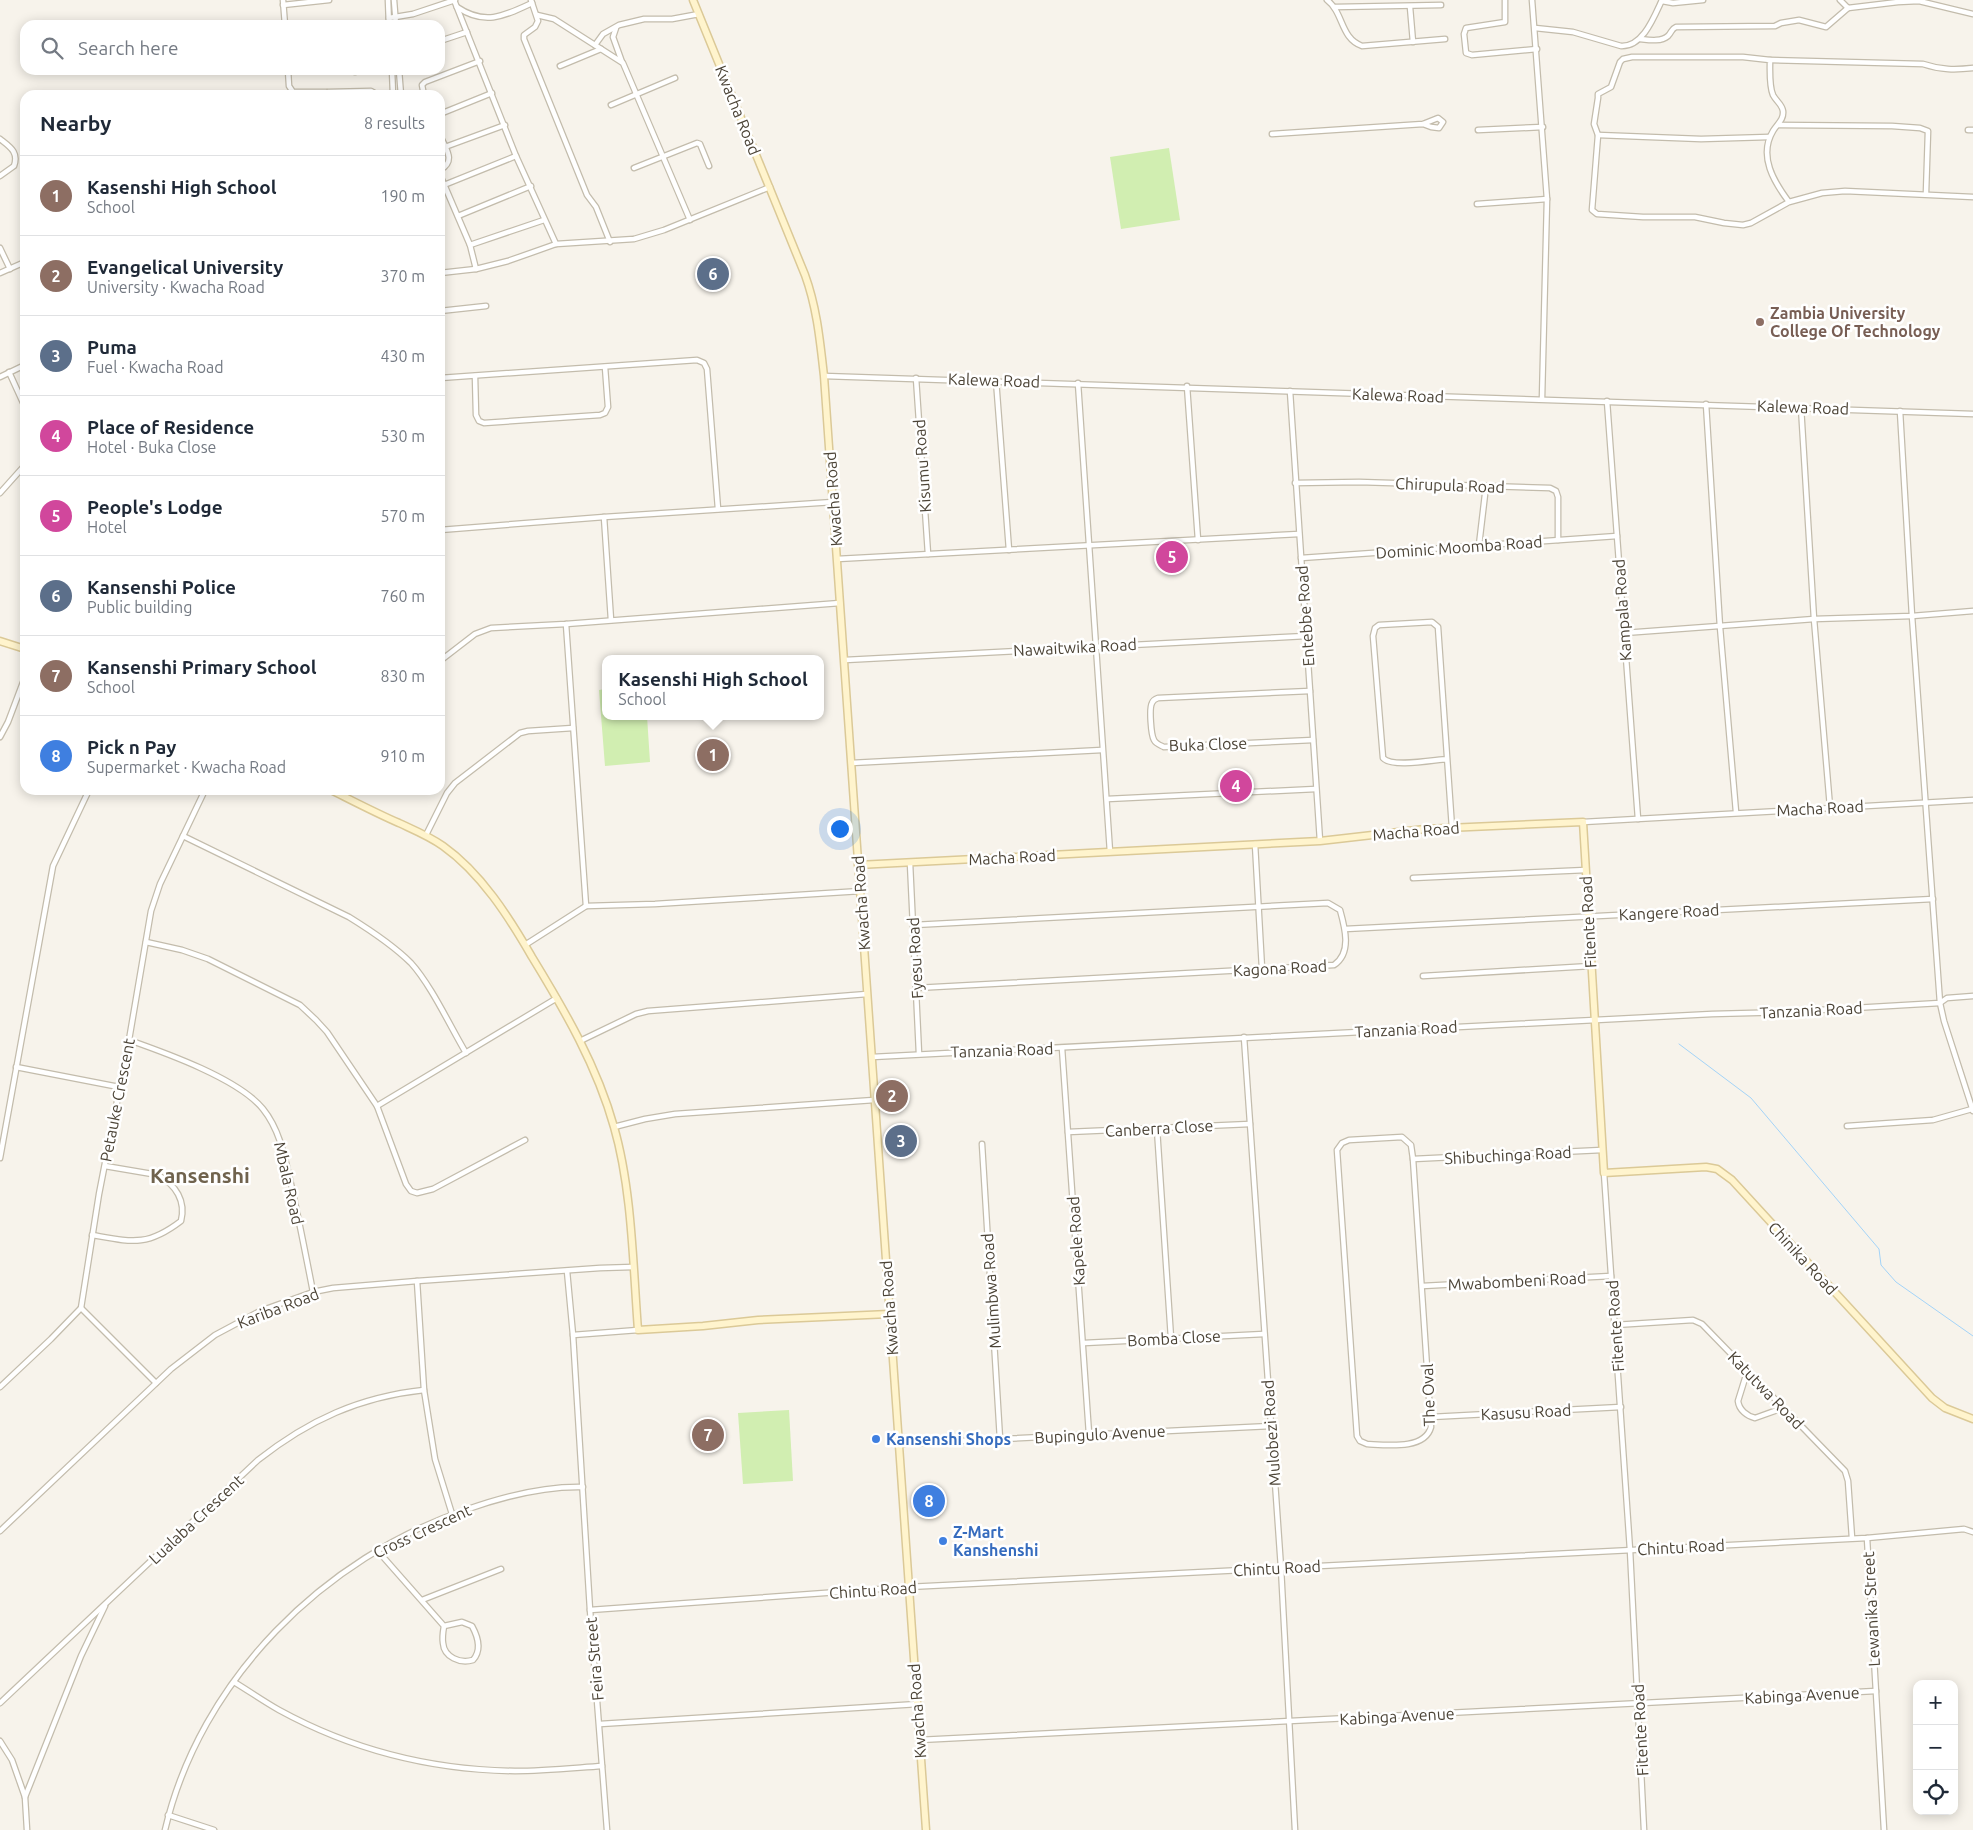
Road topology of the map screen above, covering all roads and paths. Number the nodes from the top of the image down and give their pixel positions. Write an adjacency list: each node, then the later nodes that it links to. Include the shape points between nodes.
1 (329, 0): 12 (street)
2 (388, 0): 23 (street)
3 (394, 0): 22 (street)
4 (454, 0): 15 (street); 22 (street)
5 (694, 0): 19 (main road, Kwacha Road)
6 (1327, 0): 16 (street)
7 (1505, 0): 34 (street, via 1505,22 1470,26 1464,30 1466,53)
8 (1532, 0): 26 (street)
9 (1703, 0): 11 (street)
10 (1840, 0): 18 (street)
11 (1662, 1): 30 (street)
12 (283, 2): 24 (street)
13 (532, 2): 15 (street, via 502,16 478,18); 21 (street)
14 (1441, 5): 17 (street)
15 (457, 7): 27 (street)
16 (1335, 7): 17 (street); 31 (street, via 1344,31 1357,44)
17 (1410, 7): 31 (street)
18 (1848, 8): 20 (street, via 1919,2); 30 (street, via 1826,27 1799,20 1774,26 1676,27 1662,39)
19 (699, 14): 25 (street, via 672,19 644,19); 73 (main road, Kwacha Road)
20 (1973, 14)
21 (537, 15): 32 (street, via 554,19); 82 (street, via 537,24 524,35 524,39 587,195 596,207)
22 (396, 17): 23 (street)
23 (389, 18)
24 (285, 20)
25 (616, 28): 32 (street, via 603,34); 37 (street, via 613,37)
26 (1535, 28): 30 (street, via 1573,32 1621,46 1634,44); 34 (street)
27 (466, 32): 28 (street); 36 (street)
28 (445, 39)
29 (1445, 39): 31 (street)
30 (1640, 39)
31 (1413, 42)
32 (595, 45): 33 (street)
33 (601, 49): 37 (street); 38 (street)
34 (1537, 49): 57 (street)
35 (1770, 60): 39 (street, via 1923,64 1953,70); 56 (street, via 1773,95 1783,112); 60 (street, via 1623,59 1611,87 1598,94 1594,124)
36 (480, 61): 40 (street); 50 (street)
37 (623, 63): 51 (street)
38 (560, 66)
39 (1973, 68)
40 (445, 74)
41 (288, 75): 46 (street)
42 (392, 75): 47 (street)
43 (399, 75): 48 (street)
44 (443, 75): 49 (street, via 425,82)
45 (676, 78): 51 (street)
46 (290, 90)
47 (393, 90)
48 (401, 90)
49 (422, 90)
50 (492, 93): 53 (street); 54 (street)
51 (636, 95): 52 (street); 65 (street)
52 (611, 105)
53 (445, 112)
54 (505, 124): 63 (street); 64 (street)
55 (1423, 124): 59 (street)
56 (1777, 125): 61 (street); 74 (street, via 1892,126 1928,131)
57 (1543, 126): 58 (street); 76 (street)
58 (1478, 130)
59 (1272, 134)
60 (1598, 135): 61 (street, via 1701,139); 77 (street, via 1592,210 1597,214 1695,217 1743,225)
61 (1769, 137): 77 (street, via 1769,170)
62 (0, 139): 69 (street, via 14,151 16,161 9,171)
63 (445, 147): 67 (street, via 449,162)
64 (516, 156): 70 (street); 71 (street)
65 (663, 156): 66 (street, via 697,143); 68 (street); 81 (street)
66 (709, 166)
67 (445, 167)
68 (634, 168)
69 (0, 176)
70 (445, 185)
71 (531, 186): 79 (street); 80 (street)
72 (445, 187): 79 (street)
73 (770, 187): 81 (street); 97 (main road, Kwacha Road, via 814,301)
74 (1926, 193): 75 (street); 77 (street, via 1844,191)
75 (1973, 197)
76 (1547, 199): 78 (street); 106 (street)
77 (1789, 202)
78 (1477, 204)
79 (458, 216): 84 (street)
80 (544, 220): 83 (street); 84 (street)
81 (690, 220): 82 (street, via 645,236)
82 (610, 242): 83 (street)
83 (556, 244): 87 (street, via 508,262)
84 (470, 245): 87 (street)
85 (0, 248): 88 (street)
86 (20, 264): 88 (street)
87 (476, 268): 89 (street)
88 (10, 269): 90 (street)
89 (445, 271)
90 (0, 274)
91 (486, 306): 92 (street)
92 (445, 310)
93 (20, 367): 95 (street)
94 (605, 367): 96 (street); 96 (street, via 608,407 606,413 600,415 484,423 476,415); 117 (street, via 697,360 704,363)
95 (9, 372): 98 (street); 105 (street)
96 (475, 376): 99 (street)
97 (824, 376): 100 (street, Kalewa Road); 116 (main road, Kwacha Road)
98 (0, 377)
99 (445, 378)
100 (916, 378): 101 (street, Kalewa Road); 127 (street, Kisumu Road)
101 (996, 380): 102 (street, Kalewa Road); 126 (street)
102 (1078, 383): 103 (street, Kalewa Road); 125 (street)
103 (1186, 386): 104 (street, Kalewa Road); 122 (street)
104 (1290, 391): 106 (street, Kalewa Road); 113 (street, Entebbe Road)
105 (20, 396)
106 (1542, 399): 107 (street, Kalewa Road)
107 (1607, 401): 108 (street, Kalewa Road); 121 (street, Kampala Road)
108 (1706, 404): 109 (street, Kalewa Road); 136 (street)
109 (1801, 407): 110 (street, Kalewa Road); 133 (street)
110 (1900, 411): 111 (street, Kalewa Road); 132 (street)
111 (1973, 414)
112 (20, 471): 115 (street)
113 (1295, 483): 114 (street, Chirupula Road); 120 (street, Entebbe Road)
114 (1486, 486): 123 (street, Chirupula Road, via 1550,488 1556,491); 124 (street)
115 (0, 493)
116 (833, 502): 117 (street); 129 (main road, Kwacha Road)
117 (718, 509): 118 (street)
118 (604, 517): 119 (street); 134 (street)
119 (445, 530)
120 (1299, 534): 122 (street); 128 (street, Entebbe Road)
121 (1617, 536): 123 (street, Dominic Moomba Road); 137 (street, Kampala Road)
122 (1198, 540): 125 (street)
123 (1558, 540): 124 (street, Dominic Moomba Road)
124 (1479, 545): 128 (street, Dominic Moomba Road)
125 (1088, 546): 126 (street); 140 (street)
126 (1009, 550): 127 (street)
127 (928, 554): 129 (street)
128 (1300, 558): 138 (street, Entebbe Road)
129 (837, 559): 130 (main road, Kwacha Road)
130 (840, 603): 134 (street); 143 (main road, Kwacha Road)
131 (1973, 611): 132 (street)
132 (1912, 616): 133 (street); 158 (street)
133 (1814, 619): 136 (street); 159 (street)
134 (611, 620): 135 (street)
135 (566, 624): 142 (street, via 482,630); 146 (street)
136 (1720, 627): 137 (street); 160 (street)
137 (1624, 633): 161 (street, Kampala Road)
138 (1306, 636): 140 (street, Nawaitwika Road); 145 (street, Entebbe Road)
139 (0, 641): 141 (main road)
140 (1096, 646): 143 (street, Nawaitwika Road); 149 (street)
141 (20, 647)
142 (445, 657)
143 (845, 660): 151 (main road, Kwacha Road)
144 (20, 689): 147 (street)
145 (1310, 691): 148 (street, Entebbe Road); 148 (street, Buka Close, via 1158,698 1151,706 1152,733 1158,745 1164,746)
146 (573, 728): 164 (street, via 528,730 512,738 455,783); 175 (street)
147 (0, 737)
148 (1313, 740): 152 (street, Entebbe Road)
149 (1102, 750): 151 (street); 156 (street)
150 (1447, 759): 150 (street, via 1395,763 1383,758 1372,636 1375,628 1384,624 1432,622 1438,627); 163 (street)
151 (852, 763): 170 (main road, Kwacha Road)
152 (1316, 789): 156 (street); 166 (street, Entebbe Road)
153 (87, 795): 198 (street, via 53,866)
154 (203, 795): 165 (street, Petauke Crescent)
155 (342, 795): 164 (main road)
156 (1106, 799): 168 (street)
157 (1973, 800): 158 (street, Macha Road)
158 (1926, 802): 159 (street, Macha Road); 174 (street)
159 (1830, 807): 160 (street, Macha Road)
160 (1736, 812): 161 (street, Macha Road)
161 (1638, 819): 162 (street, Macha Road)
162 (1583, 822): 163 (main road, Macha Road); 171 (main road, Fitente Road)
163 (1452, 828): 166 (main road, Macha Road)
164 (426, 835): 181 (main road, via 473,873)
165 (183, 836): 180 (street, Petauke Crescent, via 154,899); 195 (street, via 371,930 418,972)
166 (1320, 841): 167 (main road, Macha Road)
167 (1255, 844): 168 (main road, Macha Road); 176 (street)
168 (1110, 852): 169 (main road, Macha Road)
169 (910, 863): 170 (main road, Macha Road); 178 (street, Fyesu Road)
170 (858, 865): 173 (main road, Kwacha Road)
171 (1586, 870): 172 (street); 177 (main road, Fitente Road)
172 (1413, 878)
173 (861, 891): 175 (street); 186 (main road, Kwacha Road)
174 (1933, 898): 177 (street, Kangere Road); 189 (street)
175 (586, 906): 181 (street)
176 (1258, 907): 178 (street, Kagona Road); 179 (street, Kagona Road, via 1328,903 1340,910); 183 (street)
177 (1588, 916): 179 (street, Kangere Road); 182 (main road, Fitente Road)
178 (914, 925): 185 (street, Fyesu Road)
179 (1345, 930): 183 (street, Kagona Road, via 1344,954 1334,965)
180 (146, 942): 192 (street, Petauke Crescent); 201 (street, via 208,960 300,1005 327,1032)
181 (526, 945): 188 (main road)
182 (1591, 966): 184 (street); 190 (main road, Fitente Road)
183 (1262, 969): 185 (street, Kagona Road)
184 (1423, 976)
185 (916, 988): 196 (street, Fyesu Road)
186 (867, 994): 193 (street, via 648,1010); 197 (main road, Kwacha Road)
187 (1973, 996): 189 (street, Tanzania Road, via 1947,998)
188 (557, 998): 193 (main road); 195 (street)
189 (1940, 1003): 190 (street, Tanzania Road); 202 (street)
190 (1594, 1020): 191 (street, Tanzania Road); 210 (main road, Fitente Road)
191 (1244, 1037): 194 (street, Tanzania Road); 203 (street, Mulobezi Road)
192 (129, 1040): 199 (street, Petauke Crescent); 221 (street, Mbala Road, via 167,1054 243,1091 263,1110 279,1136)
193 (580, 1041): 205 (main road)
194 (1062, 1048): 196 (street, Tanzania Road); 207 (street, Kapele Road)
195 (466, 1052): 201 (street)
196 (919, 1054): 197 (street, Tanzania Road)
197 (872, 1057): 200 (main road, Kwacha Road)
198 (16, 1068): 199 (street); 211 (street)
199 (119, 1087): 213 (street, Petauke Crescent)
200 (874, 1100): 205 (street, via 675,1114); 223 (main road, Kwacha Road)
201 (377, 1106): 208 (street, via 406,1184 417,1193 433,1189)
202 (1973, 1110): 204 (street, via 1933,1120)
203 (1250, 1124): 206 (street, Canberra Close); 226 (street, Mulobezi Road)
204 (1847, 1126)
205 (614, 1127): 216 (main road, via 623,1168)
206 (1157, 1129): 207 (street, Canberra Close); 228 (street)
207 (1068, 1132): 229 (street, Kapele Road)
208 (525, 1140)
209 (982, 1144): 240 (street, Mulimbwa Road)
210 (1602, 1150): 212 (street, Shibuchinga Road); 214 (main road, Fitente Road)
211 (0, 1158)
212 (1413, 1159): 220 (street, The Oval); 236 (street, The Oval, via 1411,1145 1402,1137 1349,1140 1337,1150 1357,1436 1367,1444 1416,1443 1429,1434)
213 (105, 1166): 215 (street, Petauke Crescent); 215 (street, via 166,1179 182,1201 184,1211 181,1221 150,1240 141,1242)
214 (1604, 1173): 218 (street, Fitente Road); 237 (main road, Chinika Road, via 1706,1167 1722,1172 1932,1398 1945,1408)
215 (92, 1235): 222 (street, Petauke Crescent)
216 (633, 1268): 217 (street, Kariba Road); 225 (main road)
217 (567, 1271): 219 (street, Kariba Road); 227 (street, Feira Street)
218 (1611, 1276): 220 (street, Mwabombeni Road); 224 (street, Fitente Road)
219 (417, 1280): 221 (street, Kariba Road); 233 (street)
220 (1422, 1286): 236 (street, The Oval)
221 (313, 1292): 231 (street, Kariba Road, via 260,1311 228,1328 194,1350)
222 (81, 1308): 231 (street); 232 (street)
223 (889, 1314): 225 (main road); 241 (main road, Kwacha Road)
224 (1615, 1324): 230 (street, Katutwa Road, via 1698,1322); 234 (street, Fitente Road)
225 (638, 1330): 227 (street)
226 (1264, 1334): 228 (street, Bomba Close); 238 (street, Mulobezi Road)
227 (573, 1336): 242 (street, Feira Street)
228 (1171, 1338): 229 (street, Bomba Close)
229 (1084, 1343): 239 (street, Kapele Road)
230 (1747, 1372): 235 (street, Katutwa Road); 235 (street, via 1738,1401 1744,1412 1755,1418)
231 (156, 1383): 244 (street, Kariba Road)
232 (0, 1387)
233 (424, 1390): 243 (street, via 435,1459); 254 (street, Lualaba Crescent, via 357,1404 334,1412 293,1434 258,1460)
234 (1621, 1407): 236 (street, Kasusu Road); 249 (street, Fitente Road)
235 (1783, 1408): 246 (street, Katutwa Road, via 1845,1471)
236 (1431, 1417)
237 (1973, 1419)
238 (1271, 1426): 239 (street, Bupingulo Avenue); 250 (street, Mulobezi Road)
239 (1089, 1434): 240 (street, Bupingulo Avenue)
240 (1000, 1439): 241 (street, Bupingulo Avenue)
241 (899, 1444): 252 (main road, Kwacha Road)
242 (583, 1487): 243 (street, Cross Crescent, via 525,1493); 255 (street, Feira Street)
243 (452, 1514): 248 (street, Cross Crescent)
244 (0, 1531)
245 (1973, 1532): 247 (street, Chintu Road, via 1964,1529)
246 (1852, 1538): 247 (street, Chintu Road); 249 (street, Chintu Road)
247 (1867, 1538): 260 (street, Lewanika Street)
248 (377, 1550): 253 (street); 259 (street, Cross Crescent, via 302,1604 260,1648)
249 (1630, 1550): 250 (street, Chintu Road); 263 (street, Fitente Road)
250 (1281, 1568): 252 (street, Chintu Road); 264 (street, Mulobezi Road)
251 (501, 1569): 253 (street)
252 (908, 1587): 255 (street, Chintu Road); 262 (main road, Kwacha Road)
253 (422, 1600): 257 (street)
254 (106, 1602): 256 (street, Lualaba Crescent); 258 (street)
255 (590, 1610): 265 (street, Feira Street)
256 (82, 1626): 258 (street); 261 (street, Lualaba Crescent)
257 (444, 1626): 257 (street, via 442,1644 445,1652 460,1661 473,1660 477,1655 478,1641 472,1626 462,1622)
258 (91, 1633): 269 (street)
259 (234, 1682): 268 (street, via 279,1710 322,1731 421,1763 516,1771); 270 (street, Cross Crescent, via 200,1737)
260 (1876, 1691): 263 (street, Kabinga Avenue); 278 (street, Lewanika Street)
261 (0, 1703)
262 (918, 1704): 265 (street); 266 (main road, Kwacha Road)
263 (1638, 1704): 264 (street, Kabinga Avenue); 277 (street, Fitente Road)
264 (1290, 1721): 266 (street, Kabinga Avenue); 276 (street, Mulobezi Road)
265 (600, 1724): 268 (street, Feira Street)
266 (919, 1740): 275 (main road, Kwacha Road)
267 (0, 1741): 269 (street, via 12,1760)
268 (602, 1766): 274 (street, Feira Street)
269 (25, 1797): 271 (street)
270 (168, 1815): 272 (street, Cross Crescent); 273 (street)
271 (27, 1830)
272 (165, 1830)
273 (214, 1830)
274 (607, 1830)
275 (926, 1830)
276 (1295, 1830)
277 (1644, 1830)
278 (1884, 1830)

